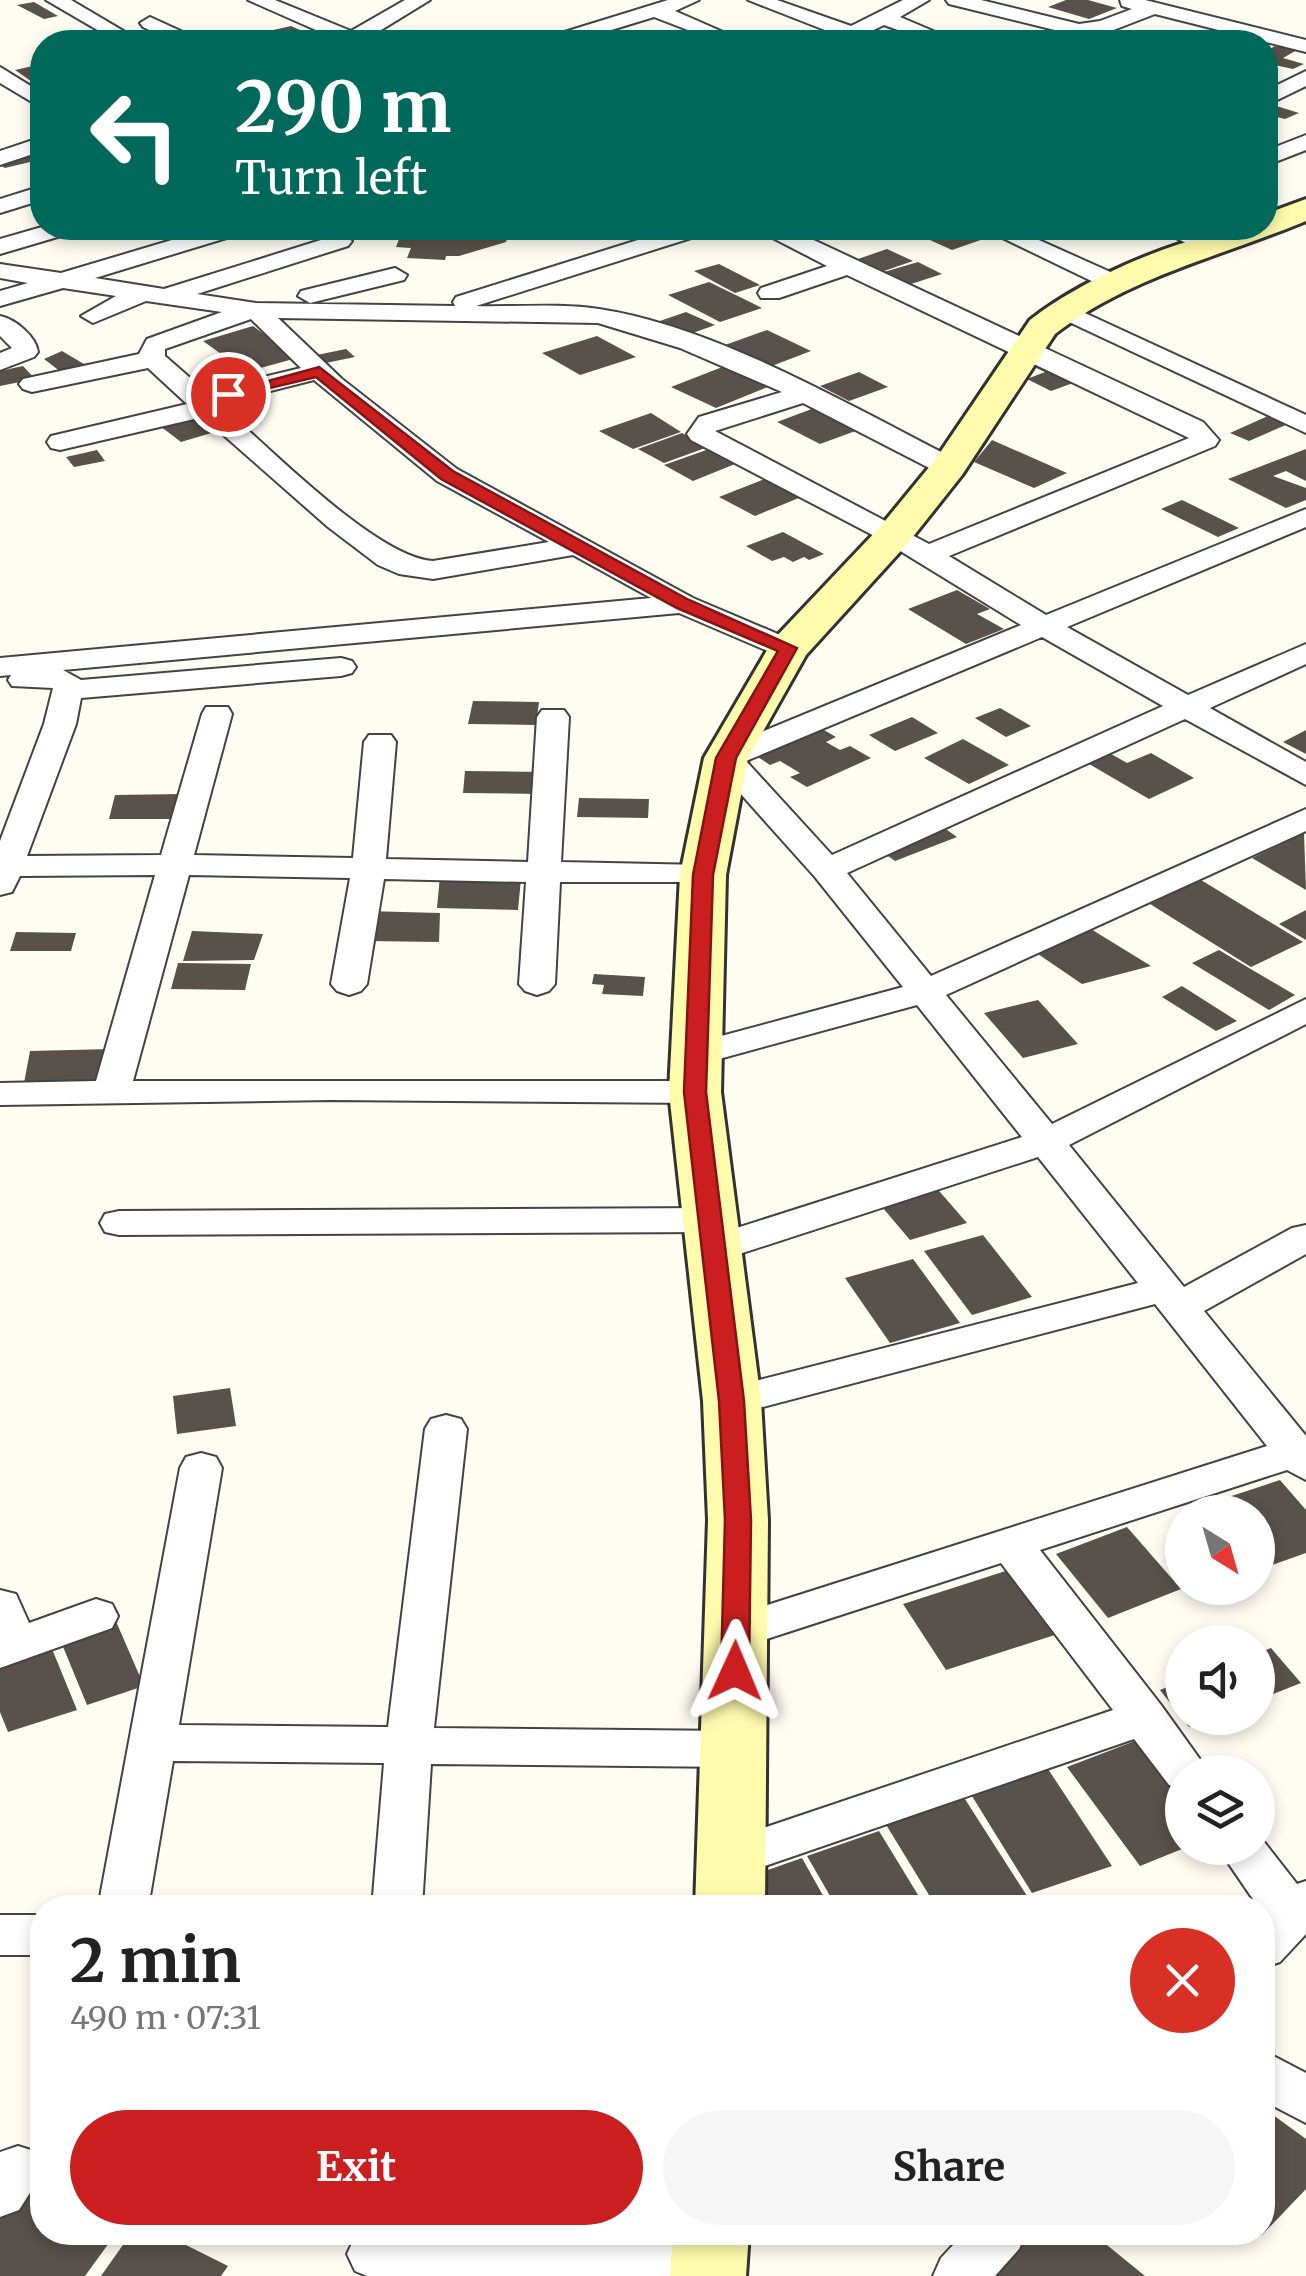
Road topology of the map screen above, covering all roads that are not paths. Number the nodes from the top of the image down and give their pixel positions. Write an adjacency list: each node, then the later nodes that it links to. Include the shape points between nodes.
1 (56, 0): 13 (street)
2 (156, 0): 14 (street)
3 (258, 0): 15 (street)
4 (689, 0): 11 (street)
5 (758, 0): 19 (street)
6 (919, 0): 12 (street)
7 (956, 0): 22 (street)
8 (1122, 0): 10 (street)
9 (414, 1): 16 (street)
10 (1153, 8): 23 (street); 24 (street)
11 (657, 10): 17 (street); 18 (street)
12 (885, 20): 20 (street); 21 (street)
13 (110, 30)
14 (148, 30)
15 (330, 30)
16 (372, 30)
17 (591, 30)
18 (706, 30)
19 (844, 30)
20 (864, 30)
21 (914, 30)
22 (1062, 30)
23 (1098, 30)
24 (1242, 30)
25 (1278, 39): 26 (street)
26 (1306, 46)
27 (0, 73): 30 (street)
28 (1306, 77): 29 (street)
29 (1278, 93)
30 (30, 94)
31 (0, 138): 33 (street)
32 (1306, 142): 34 (street)
33 (22, 151)
34 (1278, 154)
35 (30, 197): 36 (street)
36 (0, 206)
37 (1306, 210): 38 (street)
38 (1278, 221)
39 (30, 237): 47 (street)
40 (195, 240): 52 (street)
41 (661, 240): 59 (street)
42 (794, 240): 49 (street)
43 (1020, 240): 53 (street)
44 (1197, 240): 48 (street)
45 (1228, 240): 48 (street)
46 (340, 241): 55 (street)
47 (0, 246)
48 (1212, 246): 53 (street)
49 (848, 268): 54 (street); 62 (street)
50 (0, 271): 52 (street)
51 (395, 275): 58 (street)
52 (60, 280): 55 (street); 56 (street)
53 (1117, 284): 57 (street)
54 (770, 292)
55 (155, 294): 58 (street); 60 (street)
56 (0, 299)
57 (1062, 309): 62 (street); 69 (street)
58 (256, 310): 59 (street); 63 (street, via 156,344); 65 (street)
59 (434, 312): 67 (street, via 563,314 641,325)
60 (93, 316)
61 (0, 323): 64 (street, via 25,352)
62 (1028, 348): 71 (street); 73 (street, via 1194,428 1206,440)
63 (153, 359): 66 (street); 68 (street)
64 (0, 362)
65 (319, 372): 68 (street); 74 (street, via 447,475)
66 (32, 384)
67 (804, 394): 71 (street); 73 (street, via 708,423 700,434)
68 (202, 404): 70 (street); 74 (street, via 338,521 409,568 433,570)
69 (1306, 425)
70 (60, 442)
71 (949, 468): 73 (street)
72 (1306, 517): 76 (street)
73 (911, 545): 76 (street); 77 (street)
74 (579, 546): 75 (street)
75 (683, 604): 77 (street); 79 (street)
76 (1042, 626): 83 (street); 87 (street)
77 (788, 648): 87 (street)
78 (1306, 653): 83 (street)
79 (0, 667)
80 (341, 667): 82 (street)
81 (0, 679): 82 (street, via 64,678)
82 (68, 690): 95 (street)
83 (1187, 708): 88 (street); 93 (street)
84 (217, 714): 90 (street)
85 (553, 717): 92 (street)
86 (380, 742): 91 (street)
87 (726, 758): 93 (street); 94 (street)
88 (1306, 775)
89 (1306, 819): 98 (street)
90 (175, 865): 91 (street); 95 (street); 102 (street)
91 (369, 868): 92 (street); 96 (street)
92 (542, 870): 94 (street); 97 (street)
93 (827, 870): 98 (street)
94 (703, 875): 100 (street)
95 (3, 876)
96 (350, 984)
97 (538, 984)
98 (924, 992): 100 (street); 103 (street)
99 (1306, 1010): 103 (street)
100 (696, 1073): 102 (street); 105 (street)
101 (0, 1094): 102 (street)
102 (111, 1094)
103 (1046, 1142): 105 (street); 107 (street)
104 (118, 1223): 105 (street)
105 (712, 1234): 108 (street)
106 (1306, 1237): 107 (street)
107 (1172, 1298): 108 (street); 110 (street)
108 (732, 1401): 114 (street)
109 (446, 1430): 118 (street)
110 (1301, 1458): 112 (street)
111 (200, 1468): 117 (street)
112 (1011, 1544): 114 (street); 116 (street)
113 (96, 1616): 115 (street)
114 (736, 1632): 119 (street)
115 (5, 1634)
116 (1145, 1718): 120 (street); 121 (street)
117 (152, 1742): 118 (street); 123 (street)
118 (409, 1745): 119 (street); 124 (street)
119 (734, 1748): 121 (street)
120 (1173, 1755)
121 (732, 1858): 125 (street)
122 (1252, 1865): 126 (street)
123 (125, 1895)
124 (398, 1895)
125 (731, 1895)
126 (1271, 1895)
127 (0, 1935): 128 (street)
128 (30, 1936)
129 (1275, 2081): 130 (street)
130 (1306, 2101)
131 (988, 2245): 134 (street)
132 (373, 2254): 133 (street)
133 (710, 2255)
134 (960, 2276)

